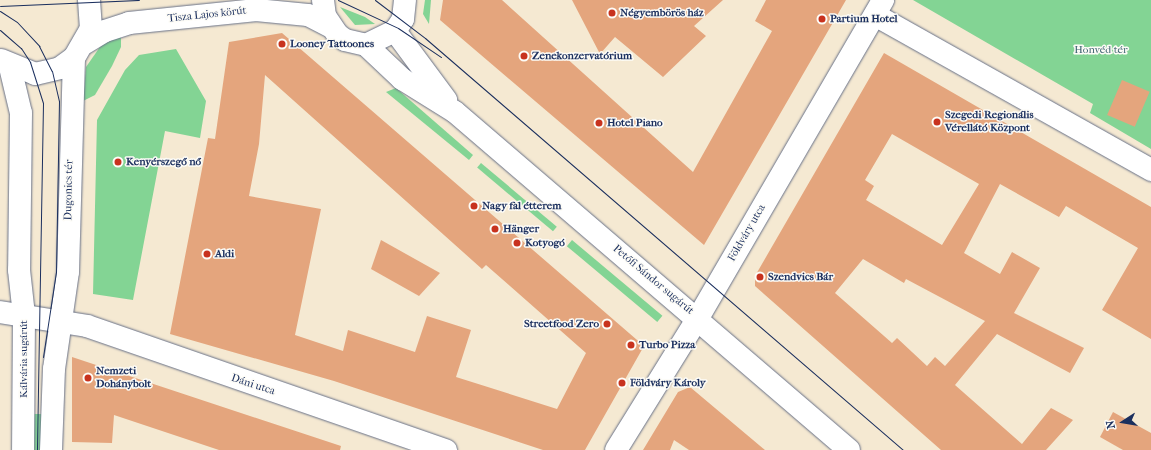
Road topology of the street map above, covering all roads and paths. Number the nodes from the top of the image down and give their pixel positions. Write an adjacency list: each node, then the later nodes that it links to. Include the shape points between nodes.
1 (89, 0): 8 (street, Dugonics tér, via 91,29)
2 (323, 0): 5 (street)
3 (405, 0): 6 (street, via 403,19)
4 (879, 8): 11 (street); 14 (street, Földváry utca)
5 (330, 26): 7 (street, Tisza Lajos körút, via 345,40); 8 (street, Tisza Lajos körút, via 308,15 256,10 129,23 105,31)
6 (395, 31): 7 (street); 10 (street, Petőfi Sándor sugárút)
7 (366, 45): 10 (street, Petőfi Sándor sugárút, via 402,79)
8 (80, 51): 9 (street, Tisza Lajos körút, via 43,73); 15 (street, Dugonics tér, via 68,272)
9 (5, 63): 13 (street, via 21,113 19,270)
10 (455, 112): 14 (street, Petőfi Sándor sugárút)
11 (1151, 170)
12 (0, 312): 13 (street)
13 (24, 315): 15 (street, Kálvária sugárút); 16 (street, Kálvária sugárút)
14 (698, 318): 19 (street, Földváry utca); 20 (street, Petőfi Sándor sugárút)
15 (60, 321): 17 (street); 18 (street, Dáni utca, via 87,326 140,348)
16 (23, 450)
17 (51, 450)
18 (446, 450)
19 (616, 450)
20 (849, 450)

